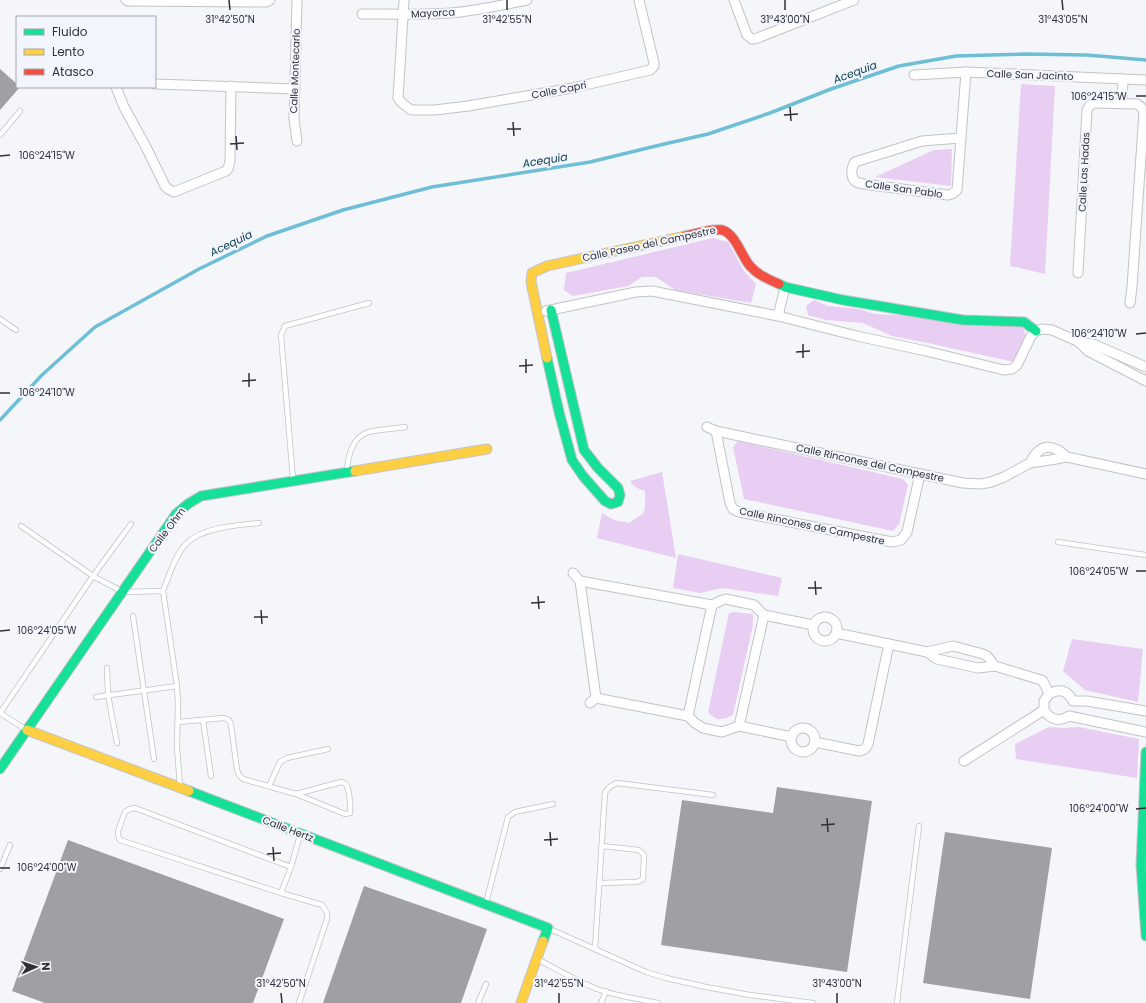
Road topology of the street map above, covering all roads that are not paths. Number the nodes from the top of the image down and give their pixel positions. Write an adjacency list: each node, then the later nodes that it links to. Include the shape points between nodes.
1 (126, 0): 9 (street)
2 (270, 0): 9 (street)
3 (297, 0): 20 (street, Calle Montecarlo)
4 (404, 0): 12 (street)
5 (527, 0): 10 (street, Mayorca)
6 (639, 0): 12 (street, Calle Capri, via 654,63 650,70 572,88 435,110 411,110 398,98)
7 (734, 0): 8 (street, via 746,35 755,39)
8 (854, 0)
9 (178, 1)
10 (501, 3): 12 (street, Mayorca, via 453,12)
11 (362, 14): 12 (street, Mayorca)
12 (404, 14)
13 (966, 72): 14 (street, Calle San Jacinto); 15 (street, Calle San Jacinto); 24 (street, Calle San Pablo)
14 (914, 75)
15 (1123, 79): 16 (street, Calle San Jacinto); 21 (street)
16 (1146, 80)
17 (156, 84): 18 (street)
18 (231, 86): 19 (street, via 228,169 174,192 165,186); 20 (street)
19 (116, 88)
20 (294, 89): 25 (street, Calle Montecarlo)
21 (1122, 104): 26 (street, Calle Las Hadas, via 1095,103 1087,110); 29 (street, Calle Las Hadas, via 1137,104 1144,112)
22 (20, 111): 23 (lane)
23 (0, 135)
24 (962, 138): 24 (street, Calle San Pablo, via 922,141 855,162 852,166 852,177 856,182 863,184 952,194 957,190)
25 (297, 141)
26 (1078, 273)
27 (785, 288): 31 (street, Calle Paseo del Campestre, via 755,271 734,239 723,230 718,230 537,270 532,273 531,282); 32 (street); 35 (street, Calle Paseo del Campestre, via 963,320 1024,322)
28 (369, 303): 51 (lane, via 285,326 283,329 281,335)
29 (1130, 303)
30 (550, 310): 31 (street); 32 (street, via 652,291); 41 (street, Calle Paseo del Campestre)
31 (538, 313): 42 (street, Calle Paseo del Campestre)
32 (778, 316): 35 (street, via 1004,370 1017,365)
33 (0, 319): 34 (lane)
34 (16, 330)
35 (1036, 331): 36 (street, Calle Paseo del Campestre, via 1052,330)
36 (1079, 342): 37 (street, Calle Paseo del Campestre, via 1094,344); 38 (street, Calle Paseo del Campestre, via 1088,351)
37 (1111, 352): 38 (street); 39 (street, Calle Paseo del Campestre)
38 (1106, 361): 40 (street, Calle Paseo del Campestre)
39 (1145, 367): 40 (street)
40 (1142, 379)
41 (574, 409): 42 (street); 42 (street, Calle Paseo del Campestre, via 584,450 618,488 618,502 605,501 572,460)
42 (559, 412)
43 (406, 427): 48 (lane, via 365,433 348,456)
44 (712, 429): 49 (street, Calle Rincones del Campestre); 49 (street, Calle Rincones de Campestre, via 730,503 738,512 896,542 907,532)
45 (487, 449): 48 (street, Calle Ohm)
46 (1067, 457): 47 (street, Calle Rincones del Campestre); 47 (street, Calle Rincones del Campestre, via 1056,448 1048,447 1037,452); 50 (street, Calle Rincones del Campestre)
47 (1030, 462): 49 (street, Calle Rincones del Campestre, via 1004,477 981,484)
48 (346, 472): 51 (street, Calle Ohm)
49 (920, 474)
50 (1146, 474)
51 (293, 481): 61 (street, Calle Ohm, via 201,496 184,506)
52 (259, 523): 60 (lane, via 219,528 186,544 175,560)
53 (131, 524): 58 (lane)
54 (22, 526): 58 (lane)
55 (1058, 542): 56 (lane)
56 (1146, 555)
57 (573, 573): 59 (street)
58 (93, 576): 61 (lane); 79 (lane)
59 (580, 581): 62 (street); 80 (street, via 593,701)
60 (163, 591): 61 (lane); 71 (lane)
61 (122, 592): 85 (street, Calle Ohm)
62 (712, 605): 63 (street, via 726,599 754,605); 80 (street)
63 (764, 615): 65 (street); 84 (street)
64 (133, 616): 72 (lane)
65 (813, 625): 66 (street, via 821,618 828,618 834,622); 66 (street, via 813,633 819,640 829,640)
66 (836, 633): 67 (street)
67 (889, 644): 68 (street); 88 (street, via 866,748 859,751)
68 (927, 652): 69 (street, via 937,659 978,668); 69 (street, via 953,646 983,654)
69 (995, 666): 73 (street, via 1041,680)
70 (107, 668): 74 (lane)
71 (177, 686): 72 (lane); 83 (lane)
72 (144, 691): 74 (lane); 92 (lane)
73 (1049, 694): 76 (street, via 1055,690 1066,692); 77 (street, via 1044,701)
74 (108, 696): 75 (lane); 89 (lane)
75 (96, 697)
76 (1073, 701): 78 (street); 81 (street, via 1074,706)
77 (1044, 710): 81 (street, via 1056,720); 93 (street)
78 (1146, 711)
79 (0, 714): 85 (lane)
80 (688, 716): 84 (street, via 703,728 722,732)
81 (1069, 716): 86 (street)
82 (203, 720): 83 (lane); 95 (lane); 96 (lane, via 229,720 239,775 244,779)
83 (178, 722): 97 (lane)
84 (739, 726): 87 (street)
85 (27, 730): 94 (street, Calle Ohm); 97 (street, Calle Hertz)
86 (1146, 732)
87 (792, 737): 88 (street, via 796,730 806,728 813,734); 88 (street, via 793,745 800,751 810,749)
88 (815, 742)
89 (117, 743)
90 (328, 749): 96 (lane, via 294,755 280,762)
91 (1146, 752): 111 (street, via 1141,865)
92 (154, 758)
93 (964, 761)
94 (0, 769)
95 (211, 776)
96 (269, 786): 98 (lane)
97 (180, 788): 102 (street, Calle Hertz)
98 (296, 794): 98 (lane, via 345,783 348,787 350,813 345,814)
99 (713, 794): 104 (lane, via 617,783 605,793)
100 (553, 804): 109 (lane, via 515,812 508,817)
101 (918, 826): 122 (lane)
102 (301, 834): 106 (lane); 109 (street, Calle Hertz)
103 (10, 845): 105 (lane)
104 (602, 846): 107 (lane); 107 (lane, via 639,850 644,855 642,879 637,882)
105 (0, 868)
106 (290, 868): 108 (lane); 108 (lane, via 135,808 125,812 118,831 120,840)
107 (600, 883): 112 (lane)
108 (281, 893): 116 (lane, via 322,905 327,919)
109 (486, 904): 110 (street, Calle Hertz)
110 (548, 928): 112 (lane); 113 (street)
111 (1146, 936)
112 (595, 949): 121 (lane, via 646,972 666,978 750,995)
113 (537, 959): 115 (lane, via 572,978); 118 (street)
114 (486, 984): 117 (lane)
115 (606, 991): 119 (lane); 120 (lane)
116 (299, 1003)
117 (478, 1003)
118 (521, 1003)
119 (600, 1003)
120 (658, 1003)
121 (813, 1003)
122 (897, 1003)

